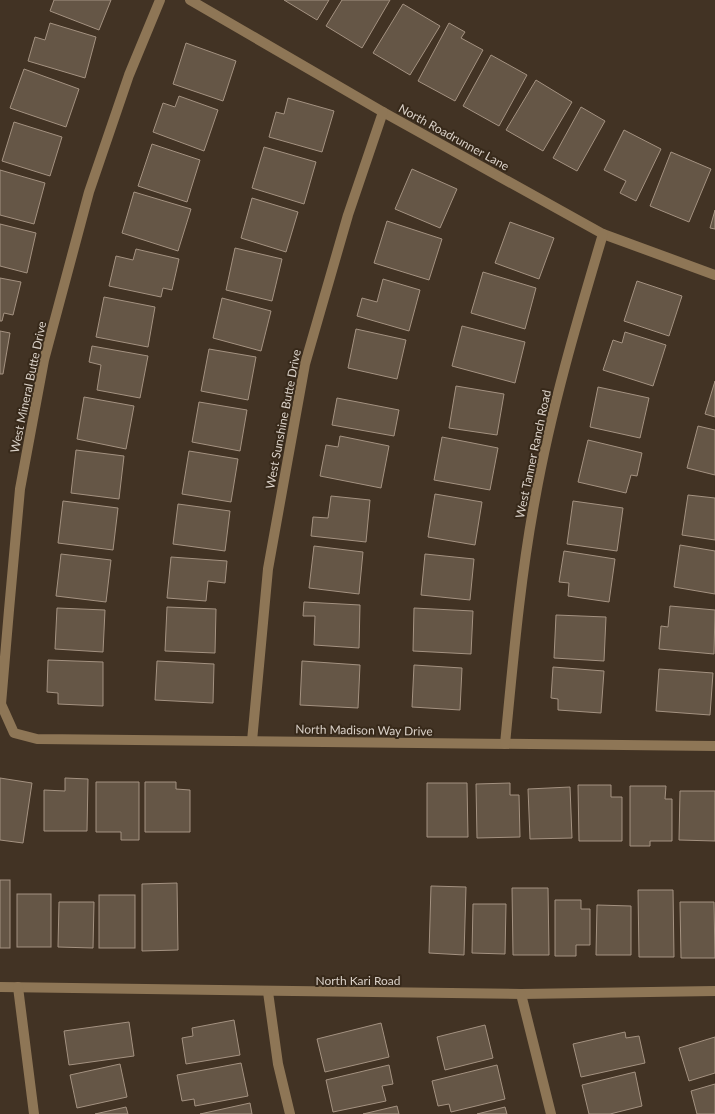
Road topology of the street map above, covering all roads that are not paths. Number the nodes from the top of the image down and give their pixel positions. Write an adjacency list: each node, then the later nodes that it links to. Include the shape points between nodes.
1 (160, 0): 6 (street, West Mineral Butte Drive, via 129,75 89,192 44,360 20,489 9,610 2,704)
2 (190, 0): 3 (street, North Roadrunner Lane)
3 (383, 112): 4 (street, North Roadrunner Lane); 7 (street, West Sunshine Butte Drive, via 348,215 305,364 268,569)
4 (603, 234): 5 (street, North Roadrunner Lane); 8 (street, West Tanner Ranch Road, via 572,338 535,499)
5 (715, 275)
6 (14, 733): 7 (street, North Madison Way Drive, via 37,739)
7 (252, 741): 8 (street, North Madison Way Drive)
8 (504, 744): 9 (street, North Madison Way Drive)
9 (715, 746)
10 (0, 987): 11 (street, North Kari Road)
11 (18, 987): 13 (street, North Kari Road); 15 (street)
12 (715, 991): 14 (street, North Kari Road)
13 (268, 992): 14 (street, North Kari Road); 16 (street, via 278,1064)
14 (521, 994): 17 (street)
15 (34, 1114)
16 (290, 1114)
17 (551, 1114)

